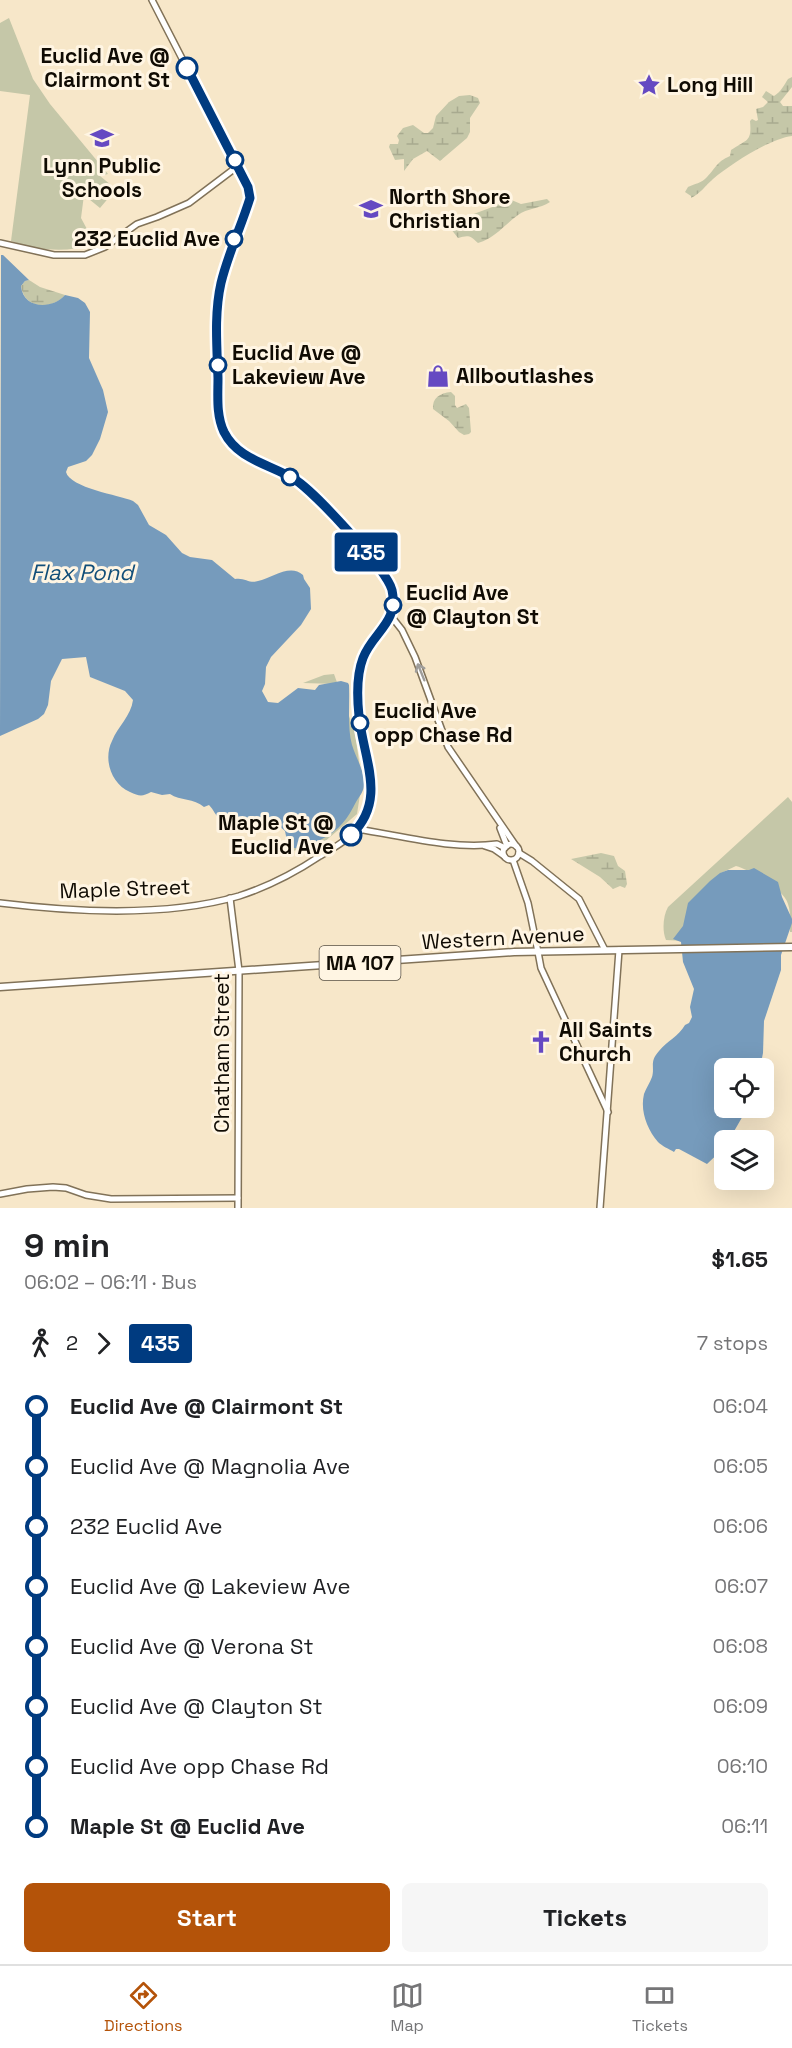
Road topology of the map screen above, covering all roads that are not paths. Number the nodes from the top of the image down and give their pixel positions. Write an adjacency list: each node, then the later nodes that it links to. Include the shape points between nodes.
1 (152, 0): 2 (street)
2 (238, 166): 3 (street, via 189,203 137,224 105,247 85,255 54,255); 4 (street, via 250,198 228,259 218,305 218,411 223,431 244,454 301,484 380,567 392,590)
3 (0, 243)
4 (391, 616): 5 (street, one-way to 4, via 448,747 415,657); 6 (street, via 366,652 360,668 359,716 372,787 368,810)
5 (497, 821): 7 (street); 10 (street)
6 (357, 829): 9 (street); 15 (street, Maple Street, via 302,867)
7 (503, 835): 8 (street); 11 (street)
8 (497, 844): 9 (street); 11 (street)
9 (483, 846): 13 (street)
10 (516, 846): 11 (street); 12 (street)
11 (506, 847): 13 (street)
12 (519, 853): 14 (street); 18 (street, via 579,899)
13 (504, 856): 14 (street)
14 (513, 860): 20 (street, via 528,903)
15 (230, 898): 16 (street, Maple Street, via 123,910); 21 (street, Chatham Street)
16 (0, 903)
17 (792, 947): 19 (main road, Western Avenue / MA 107)
18 (605, 950): 19 (main road, Western Avenue / MA 107); 20 (main road, Western Avenue / MA 107)
19 (619, 950): 23 (street)
20 (538, 952): 21 (main road, Western Avenue / MA 107); 23 (street, via 541,968)
21 (239, 970): 22 (main road, Western Avenue / MA 107); 25 (street, Chatham Street)
22 (0, 987)
23 (608, 1113): 27 (street)
24 (0, 1194): 25 (street, via 53,1187 111,1199)
25 (238, 1198): 26 (street, Chatham Street)
26 (238, 1208)
27 (600, 1208)

